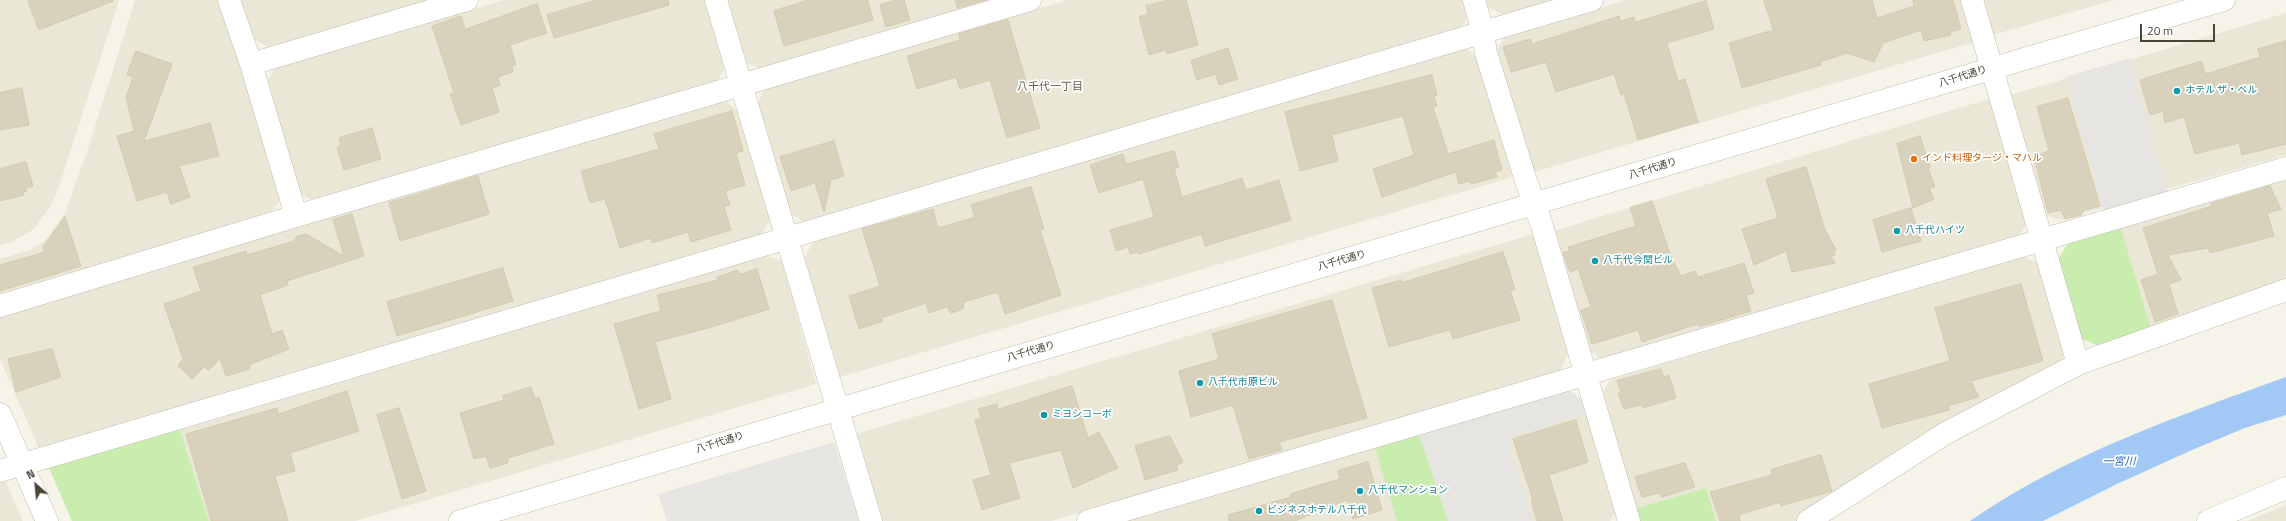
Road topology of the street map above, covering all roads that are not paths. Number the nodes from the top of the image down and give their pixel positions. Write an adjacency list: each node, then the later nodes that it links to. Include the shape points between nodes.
1 (229, 0): 11 (street)
2 (467, 0): 11 (street)
3 (716, 0): 13 (street)
4 (1030, 0): 13 (street)
5 (1474, 0): 10 (street)
6 (1592, 0): 10 (street)
7 (1972, 0): 12 (street)
8 (2224, 0): 9 (street, 八千代通り)
9 (2188, 5): 12 (street, 八千代通り)
10 (1483, 32): 15 (street, via 1486,53); 17 (street)
11 (251, 64): 16 (street)
12 (1993, 68): 15 (street, 八千代通り); 18 (street)
13 (741, 86): 16 (street); 17 (street)
14 (2286, 168): 18 (street)
15 (1534, 205): 22 (street); 23 (street, 八千代通り)
16 (296, 216): 20 (street)
17 (786, 239): 23 (street); 25 (street)
18 (2042, 241): 21 (street); 22 (street)
19 (2286, 290): 21 (street)
20 (0, 306)
21 (2078, 364): 33 (street, via 1946,433)
22 (1586, 376): 31 (street); 32 (street)
23 (838, 409): 29 (street, 八千代通り); 30 (street)
24 (0, 414): 25 (street)
25 (22, 464): 26 (street); 28 (street)
26 (0, 471)
27 (2286, 488): 34 (street)
28 (47, 521)
29 (460, 521)
30 (871, 521)
31 (1088, 521)
32 (1629, 521)
33 (1808, 521)
34 (2208, 521)

